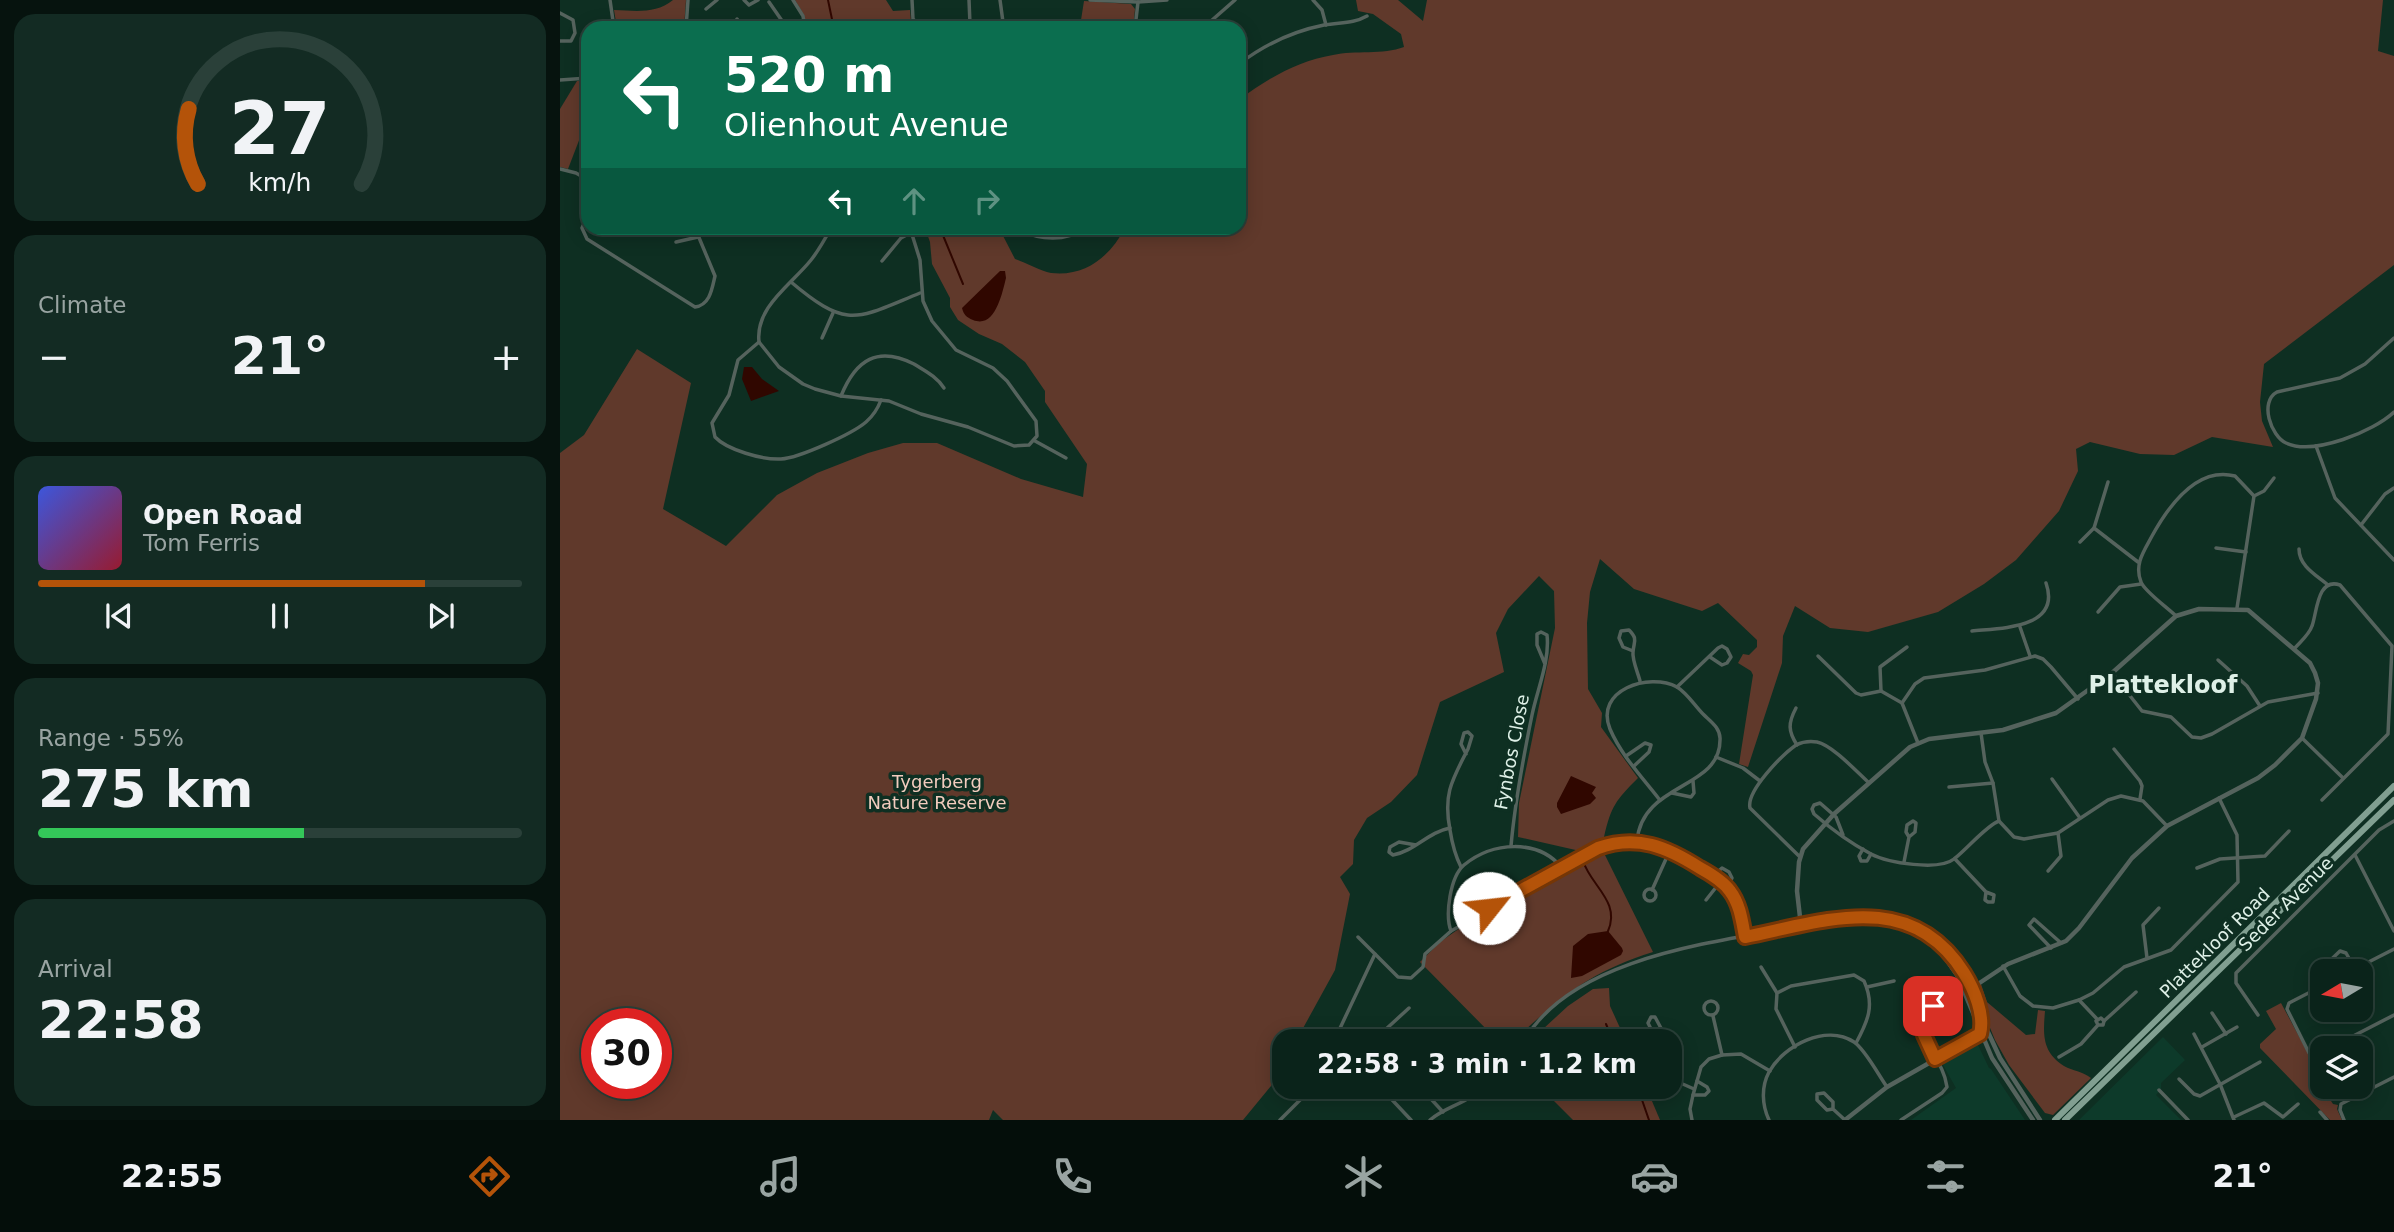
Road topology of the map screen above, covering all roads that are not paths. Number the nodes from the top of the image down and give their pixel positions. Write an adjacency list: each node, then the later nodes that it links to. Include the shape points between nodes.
1 (610, 0): 20 (street)
2 (688, 0): 21 (street)
3 (717, 0): 17 (street)
4 (744, 0): 5 (street, via 749,5)
5 (758, 0)
6 (793, 0): 23 (street)
7 (912, 0): 24 (street)
8 (969, 0): 25 (street)
9 (1000, 0): 26 (street)
10 (1090, 0): 11 (street)
11 (1112, 0): 16 (street)
12 (1167, 0): 16 (street)
13 (1235, 0): 28 (street)
14 (1313, 0): 29 (street)
15 (769, 2): 22 (street)
16 (1138, 2): 27 (street)
17 (706, 9)
18 (560, 13): 30 (street, via 573,20 575,33 570,42)
19 (1367, 16): 29 (street, via 1357,22)
20 (613, 21)
21 (686, 21)
22 (782, 21)
23 (804, 21)
24 (914, 21)
25 (970, 21)
26 (1003, 21)
27 (1136, 21)
28 (1211, 21)
29 (1326, 25): 31 (street, via 1292,35)
30 (560, 41)
31 (1246, 59)
32 (581, 78): 33 (street)
33 (560, 80)
34 (560, 169): 35 (street)
35 (581, 176)
36 (585, 235): 42 (street, via 695,307 707,301 715,276)
37 (827, 235): 45 (street)
38 (905, 235): 44 (street)
39 (912, 235): 46 (street, via 920,260)
40 (1032, 235): 41 (street, via 1055,239)
41 (1073, 235)
42 (698, 237): 43 (street)
43 (676, 242)
44 (882, 261)
45 (790, 282): 47 (street); 50 (street, via 761,319)
46 (921, 293): 47 (street, via 865,316); 55 (street, via 932,321 950,345 993,368 1007,381 1036,421)
47 (833, 313): 48 (street)
48 (822, 338)
49 (2394, 338): 56 (street, via 2365,364 2340,378 2272,396 2268,411 2275,433 2291,444)
50 (759, 342): 52 (street, via 789,375); 53 (street, via 738,360 729,396 712,423 715,437 725,444 767,459 790,458 858,428)
51 (944, 388): 52 (street, via 924,370 884,355 861,366)
52 (841, 396): 53 (street)
53 (881, 400): 55 (street, via 1019,447)
54 (2394, 412): 56 (street, via 2363,432)
55 (1035, 441): 57 (street)
56 (2316, 445): 62 (street, via 2331,491)
57 (1066, 458)
58 (2274, 478): 61 (street)
59 (2108, 482): 63 (street)
60 (2394, 488): 62 (street)
61 (2254, 496): 67 (street); 69 (street, via 2235,475 2206,478 2166,511)
62 (2361, 525): 68 (street)
63 (2094, 528): 64 (street); 69 (street)
64 (2080, 542)
65 (2216, 548): 67 (street)
66 (2299, 549): 72 (street, via 2302,563)
67 (2246, 552): 73 (street)
68 (2394, 561)
69 (2138, 562): 71 (street)
70 (2046, 583): 76 (street, via 2049,598 2044,609)
71 (2141, 584): 74 (street, via 2120,587); 75 (street)
72 (2328, 586): 79 (street, via 2317,601 2311,629); 95 (street, via 2340,585 2390,642)
73 (2237, 608): 75 (street, via 2207,608); 79 (street, via 2252,612)
74 (2098, 612)
75 (2176, 616): 86 (street)
76 (2020, 627): 77 (street); 82 (street)
77 (1972, 631)
78 (1907, 646): 89 (street, via 1880,667)
79 (2294, 649): 90 (street, via 2314,668)
80 (1633, 651): 80 (street, via 1623,647 1621,631 1633,635); 87 (street)
81 (1818, 656): 89 (street, via 1856,693)
82 (2030, 656): 91 (street, via 2043,659); 92 (street, via 1985,670 1924,678)
83 (1710, 657): 83 (street, via 1722,646 1731,657 1722,665); 88 (street)
84 (2218, 660): 93 (street, via 2247,686)
85 (1545, 664): 85 (street, Fynbos Close, via 1548,637 1541,632 1536,645); 132 (street, Fynbos Close, via 1516,793)
86 (2112, 673): 91 (street); 93 (street, via 2142,711 2171,717 2192,737 2212,734)
87 (1640, 681): 88 (street); 102 (street, via 1618,693 1608,714 1610,729)
88 (1677, 687): 103 (street, via 1718,729 1721,739)
89 (1881, 691): 92 (street)
90 (2318, 693): 93 (street); 97 (street)
91 (2078, 699): 96 (street, via 2050,715)
92 (1902, 703): 98 (street)
93 (2260, 706)
94 (1796, 708): 99 (street, via 1789,724)
95 (2392, 711): 106 (street, via 2385,739)
96 (1981, 733): 98 (street); 110 (street)
97 (2302, 738): 106 (street); 116 (street, via 2267,772)
98 (1918, 743): 109 (street)
99 (1797, 745): 108 (street); 109 (street, via 1822,743)
100 (2114, 749): 115 (street, via 2140,781)
101 (1466, 754): 101 (street, via 1472,738 1468,732 1461,741); 125 (street, via 1448,791)
102 (1626, 756): 104 (street); 104 (street, via 1645,743 1651,745)
103 (1716, 757): 107 (street); 108 (street, via 1744,768)
104 (1633, 766): 114 (street)
105 (2052, 779): 120 (street)
106 (2343, 779): 117 (street)
107 (1693, 781): 113 (street); 113 (street, via 1691,797)
108 (1760, 781): 137 (street, via 1749,808)
109 (1868, 782): 119 (street)
110 (1993, 783): 112 (street); 121 (street)
111 (2394, 786): 238 (main road, Plattekloof Road)
112 (1950, 787)
113 (1671, 793): 114 (street)
114 (1659, 799): 130 (street, via 1640,821)
115 (2140, 799): 120 (street, via 2115,797); 124 (street)
116 (2219, 799): 124 (street); 138 (street, via 2237,835)
117 (2322, 800)
118 (2394, 800): 228 (main road, Plattekloof Road)
119 (1834, 814): 123 (street); 123 (street, via 1821,803 1814,805 1812,812); 128 (street)
120 (2080, 818): 127 (street)
121 (1999, 821): 127 (street, via 2018,839); 139 (street)
122 (2394, 821): 136 (street, Seder Avenue)
123 (1826, 824): 128 (street); 137 (street)
124 (2167, 827): 159 (street, via 2132,858 2079,928)
125 (1450, 828): 131 (street); 141 (street)
126 (2289, 831): 138 (street, via 2265,856)
127 (2058, 833): 144 (street, via 2061,856)
128 (1843, 835): 133 (street)
129 (1909, 837): 140 (street)
130 (1637, 841): 134 (street); 143 (street, via 1605,846)
131 (1416, 845): 131 (street, via 1397,855 1389,852 1396,844)
132 (1511, 846): 141 (street, via 1490,850); 143 (street, via 1548,854)
133 (1863, 849): 135 (street); 135 (street, via 1861,861)
134 (1670, 850): 145 (street); 148 (street)
135 (1871, 855): 140 (street)
136 (2355, 855): 152 (street); 184 (street, Seder Avenue, via 2236,973 2236,983)
137 (1800, 857): 153 (street, via 1797,899)
138 (2239, 858): 142 (street); 163 (street, via 2235,886 2171,950)
139 (1955, 859): 140 (street, via 1941,866); 149 (street)
140 (1904, 862)
141 (1461, 867): 154 (street, via 1447,911)
142 (2197, 867)
143 (1562, 868): 154 (street)
144 (2048, 871)
145 (1713, 876): 146 (street); 147 (street, via 1722,868 1729,872 1732,878)
146 (1721, 881): 147 (street); 150 (street)
147 (1727, 886): 158 (street, via 1739,906)
148 (1652, 890)
149 (1986, 892)
150 (1706, 900)
151 (2159, 908): 163 (street, via 2143,925)
152 (2392, 922): 155 (street)
153 (1801, 926): 156 (street, via 1877,916 1901,921); 158 (street)
154 (1451, 931): 162 (street, via 1425,954 1423,967 1411,978 1401,979)
155 (2394, 931)
156 (1926, 934): 171 (street, via 1954,959); 172 (street)
157 (1358, 937): 162 (street)
158 (1745, 937): 193 (street, via 1660,953 1612,972 1560,1002)
159 (2061, 943): 160 (street); 160 (street, via 2034,919 2029,925)
160 (2051, 948): 167 (street)
161 (2394, 949): 166 (street)
162 (1375, 954): 191 (street)
163 (2147, 958): 176 (street, via 2124,967)
164 (2332, 959): 165 (street, via 2340,951)
165 (2348, 959)
166 (2373, 960)
167 (2003, 966): 171 (street); 176 (street, via 2020,996 2033,1006 2053,1008)
168 (1761, 967): 175 (street)
169 (1894, 981): 170 (street)
170 (1867, 987): 175 (street, via 1854,975 1791,986); 201 (street, via 1870,1014)
171 (1971, 987): 172 (street); 179 (street)
172 (1966, 992): 183 (street)
173 (2136, 992): 187 (street)
174 (2310, 992): 205 (street, via 2289,1003 2287,1009)
175 (1777, 993): 203 (street, via 1778,1015)
176 (2079, 1000): 186 (street)
177 (1935, 1002): 178 (street); 178 (street, via 1927,997); 188 (street, via 1945,1008 1947,1016)
178 (1928, 1007): 208 (street, via 1924,1035)
179 (1978, 1007): 194 (street); 200 (street)
180 (1409, 1008): 192 (street)
181 (2212, 1013): 196 (street)
182 (1713, 1015): 182 (street, via 1705,1011 1709,1001 1718,1006); 206 (street)
183 (1973, 1015): 194 (street); 199 (street, via 1975,1030)
184 (2258, 1015)
185 (2394, 1015): 197 (street)
186 (2097, 1019): 187 (street); 189 (street)
187 (2104, 1021): 189 (street)
188 (1939, 1023)
189 (2098, 1026): 207 (street, via 2081,1044)
190 (2237, 1027): 196 (street)
191 (1340, 1029)
192 (1386, 1029)
193 (1534, 1029)
194 (1980, 1034): 199 (street); 200 (street); 202 (street)
195 (2194, 1034): 204 (street)
196 (2226, 1034): 204 (street)
197 (2353, 1036)
198 (1656, 1040): 198 (street, via 1648,1023 1653,1016 1662,1030)
199 (1965, 1042): 202 (street); 208 (street)
200 (1993, 1042): 237 (street)
201 (1856, 1043): 203 (street, via 1825,1036); 216 (street)
202 (1986, 1045): 236 (street)
203 (1796, 1046): 210 (street)
204 (2202, 1047): 214 (street)
205 (2310, 1053)
206 (1722, 1055): 210 (street, via 1745,1055); 213 (street, via 1703,1064)
207 (2059, 1057)
208 (1935, 1059): 216 (street); 235 (street, via 1947,1083 1945,1090)
209 (2260, 1062): 214 (street)
210 (1770, 1071): 233 (street, via 1763,1099)
211 (2394, 1077): 241 (street, via 2342,1103)
212 (2179, 1079): 214 (street, via 2198,1096)
213 (1697, 1081): 218 (street); 218 (street, via 1709,1091 1705,1095)
214 (2220, 1084): 227 (street)
215 (1682, 1085): 218 (street)
216 (1887, 1087): 234 (street)
217 (2158, 1090): 239 (street)
218 (1693, 1092): 232 (street)
219 (1301, 1099): 229 (street)
220 (1392, 1099): 230 (street)
221 (1431, 1099): 225 (street)
222 (1468, 1099): 225 (street)
223 (2298, 1104): 227 (street, via 2283,1117 2264,1103)
224 (1833, 1110): 224 (street, via 1827,1110 1817,1094 1824,1093 1833,1102); 234 (street)
225 (1443, 1112): 231 (street)
226 (2320, 1112): 240 (street)
227 (2234, 1118)
228 (2067, 1119)
229 (1281, 1120)
230 (1410, 1120)
231 (1430, 1120)
232 (1692, 1120)
233 (1769, 1120)
234 (1845, 1120)
235 (1901, 1120)
236 (2033, 1120)
237 (2040, 1120)
238 (2055, 1120)
239 (2188, 1120)
240 (2328, 1120)
241 (2344, 1120)

